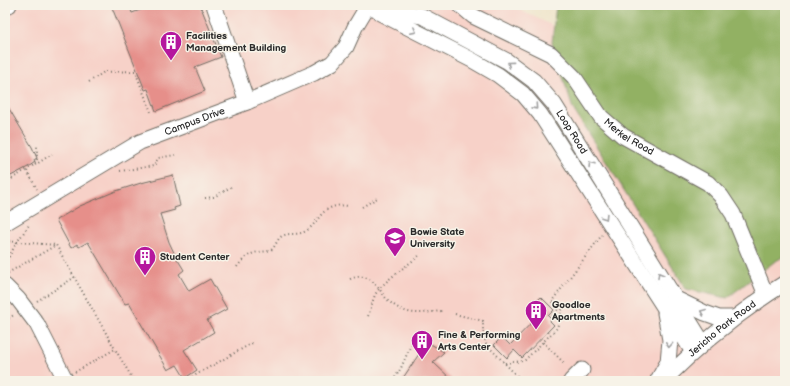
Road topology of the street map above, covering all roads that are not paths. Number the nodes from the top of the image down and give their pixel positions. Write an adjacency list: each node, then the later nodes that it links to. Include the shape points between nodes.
1 (9, 5): 5 (street)
2 (214, 5): 6 (street)
3 (460, 5): 10 (street, Merkel Road, via 473,16 551,54 574,77 601,117 623,136 708,183 733,214)
4 (365, 6): 6 (street, Campus Drive, via 346,47 332,63); 11 (street, Loop Road, via 472,60 498,75 522,94 540,114 610,225)
5 (5, 7)
6 (248, 102): 7 (street, Campus Drive, via 140,142)
7 (5, 223)
8 (785, 283): 10 (street, Jericho Park Road)
9 (5, 286): 15 (street, via 38,324)
10 (766, 295): 12 (street, Jericho Park Road)
11 (669, 302): 12 (street, one-way to 11, via 719,318); 13 (street, Loop Road); 17 (street, one-way to 17, via 668,362)
12 (734, 318): 13 (street, Jericho Park Road)
13 (698, 347): 18 (street, Jericho Park Road)
14 (582, 370): 16 (street)
15 (66, 379)
16 (571, 381)
17 (657, 381)
18 (663, 381)

